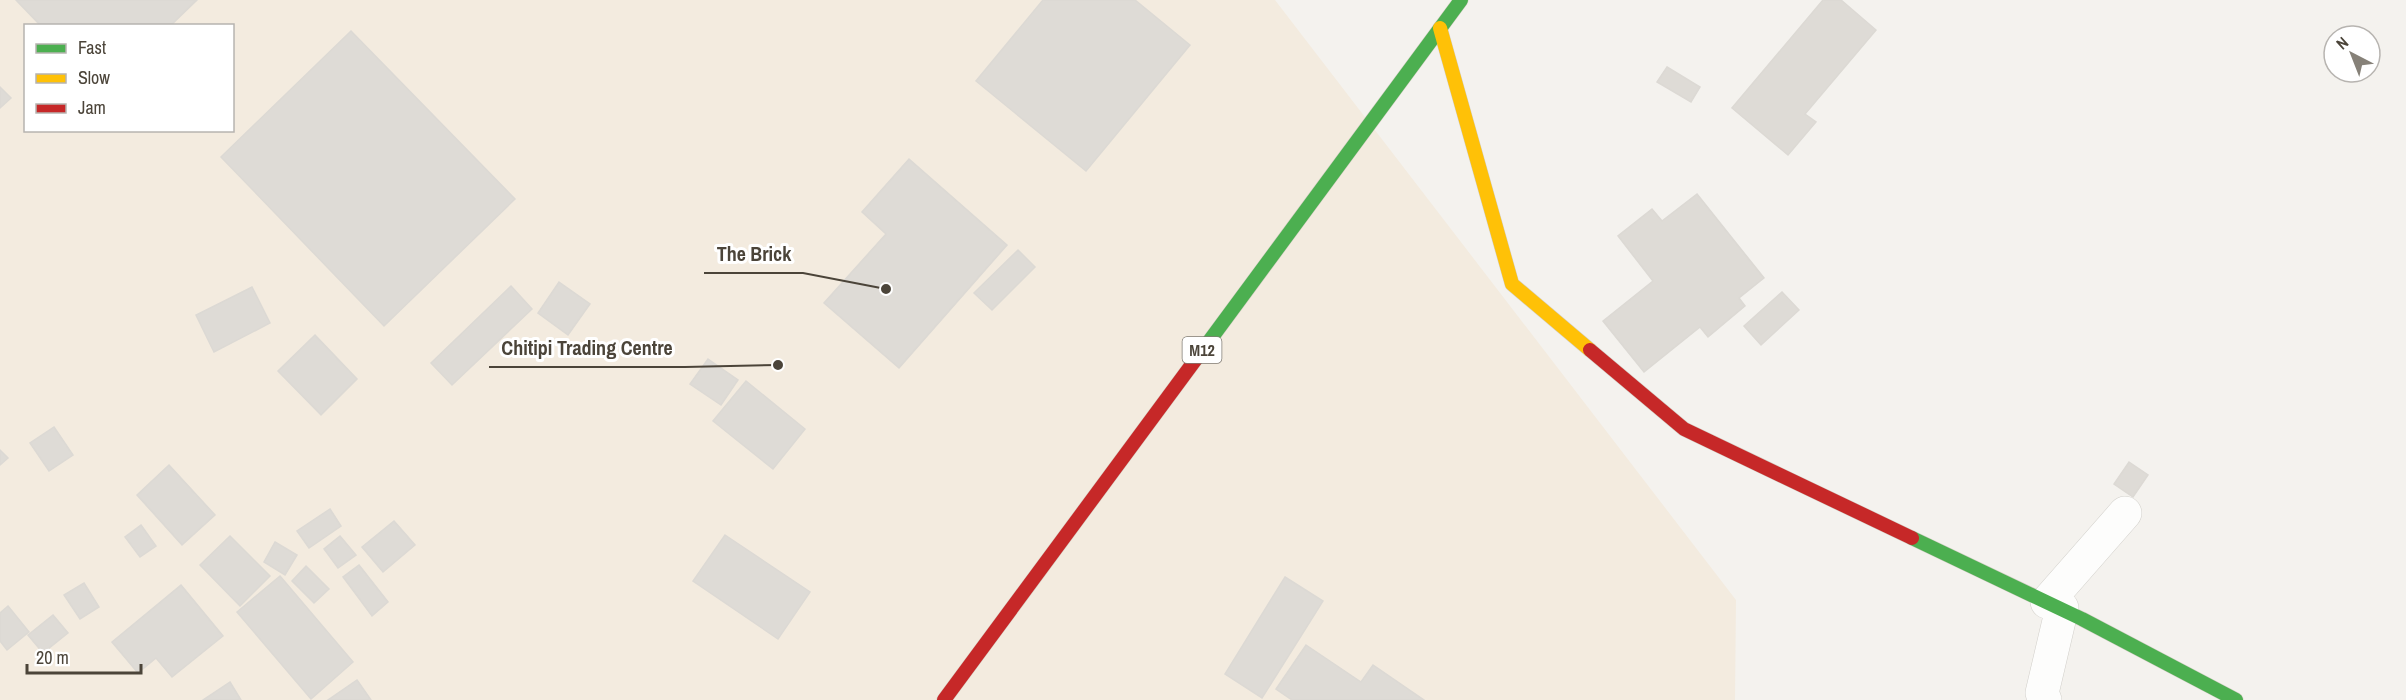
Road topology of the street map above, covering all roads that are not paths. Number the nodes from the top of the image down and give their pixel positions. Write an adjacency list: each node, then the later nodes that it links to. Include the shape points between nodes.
1 (1461, 0): 2 (main road, M12)
2 (1440, 28): 4 (main road, via 1512,284 1684,429); 5 (main road, M12)
3 (2125, 513): 4 (street)
4 (2054, 605): 6 (street, via 2042,693); 7 (main road)
5 (944, 700)
6 (2045, 700)
7 (2236, 700)

